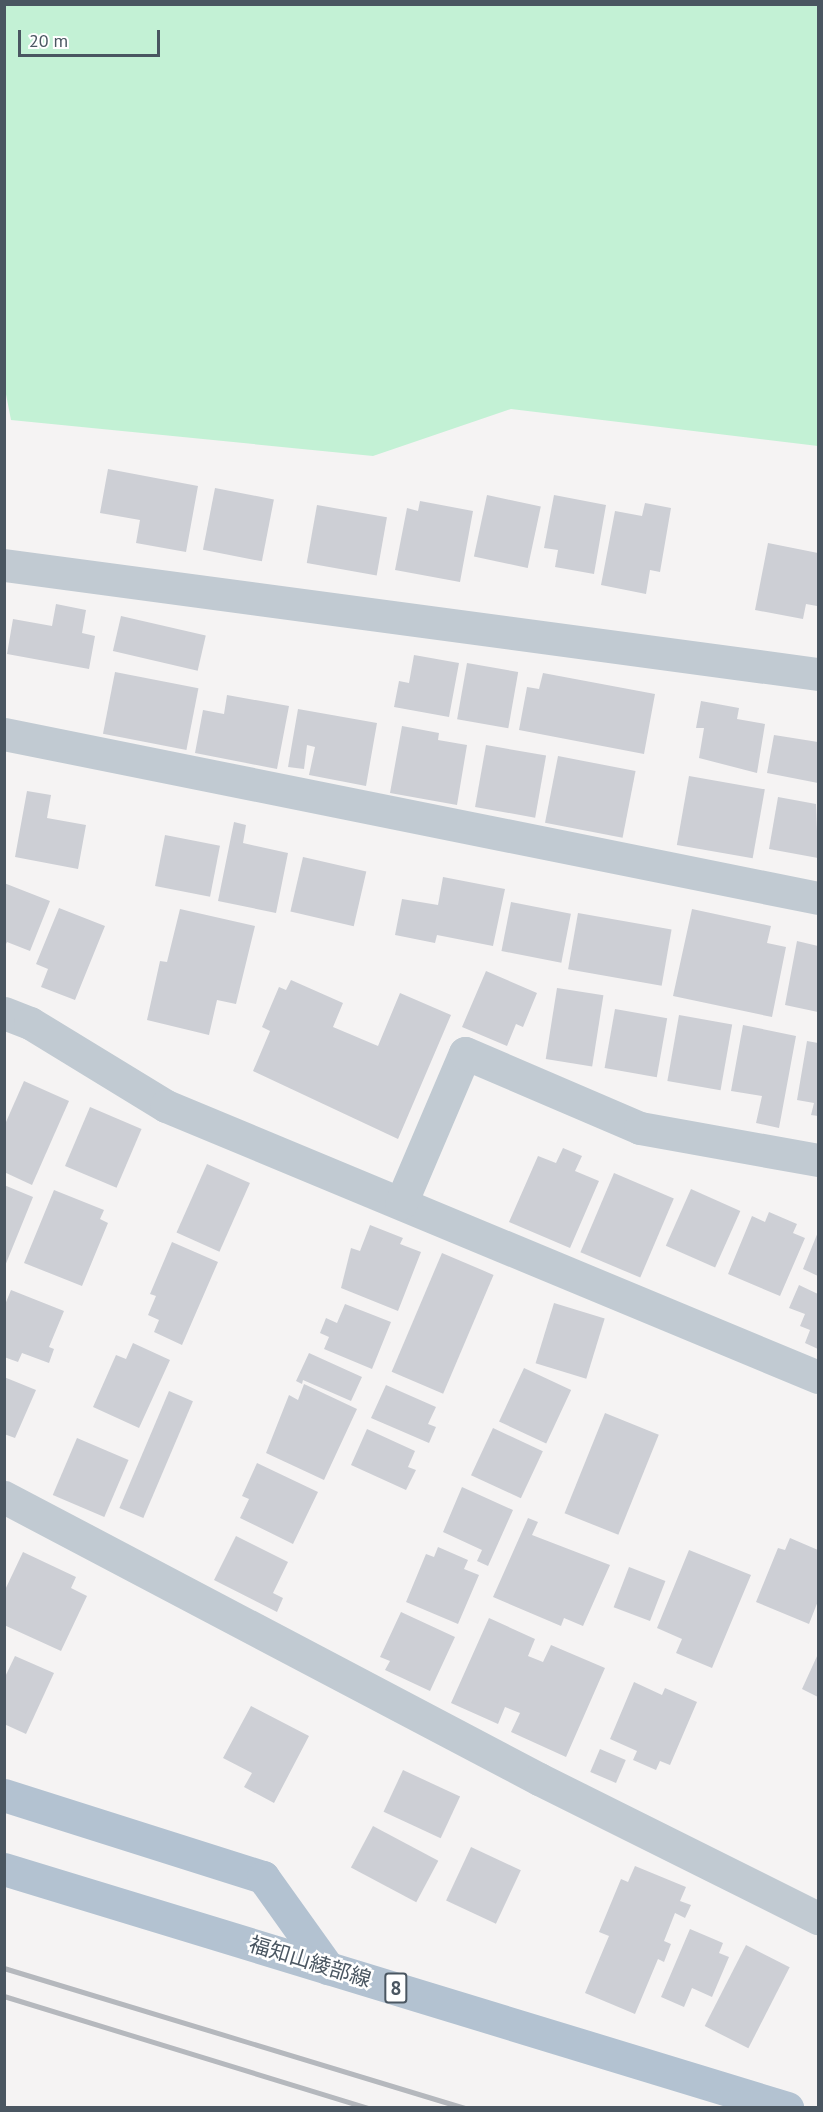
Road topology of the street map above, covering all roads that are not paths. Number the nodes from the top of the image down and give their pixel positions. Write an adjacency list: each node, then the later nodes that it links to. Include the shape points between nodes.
1 (4, 565): 2 (street)
2 (819, 674)
3 (4, 734): 4 (street)
4 (819, 898)
5 (4, 1013): 7 (street, via 30,1023 166,1106)
6 (819, 1160): 7 (street, via 640,1128 465,1053)
7 (401, 1203): 8 (street)
8 (819, 1377)
9 (4, 1497): 12 (street, via 539,1779)
10 (4, 1795): 13 (main road, via 263,1877)
11 (4, 1869): 13 (main road, 福知山綾部線 / 8)
12 (819, 1918)
13 (328, 1968): 14 (main road, 福知山綾部線 / 8)
14 (787, 2108)

